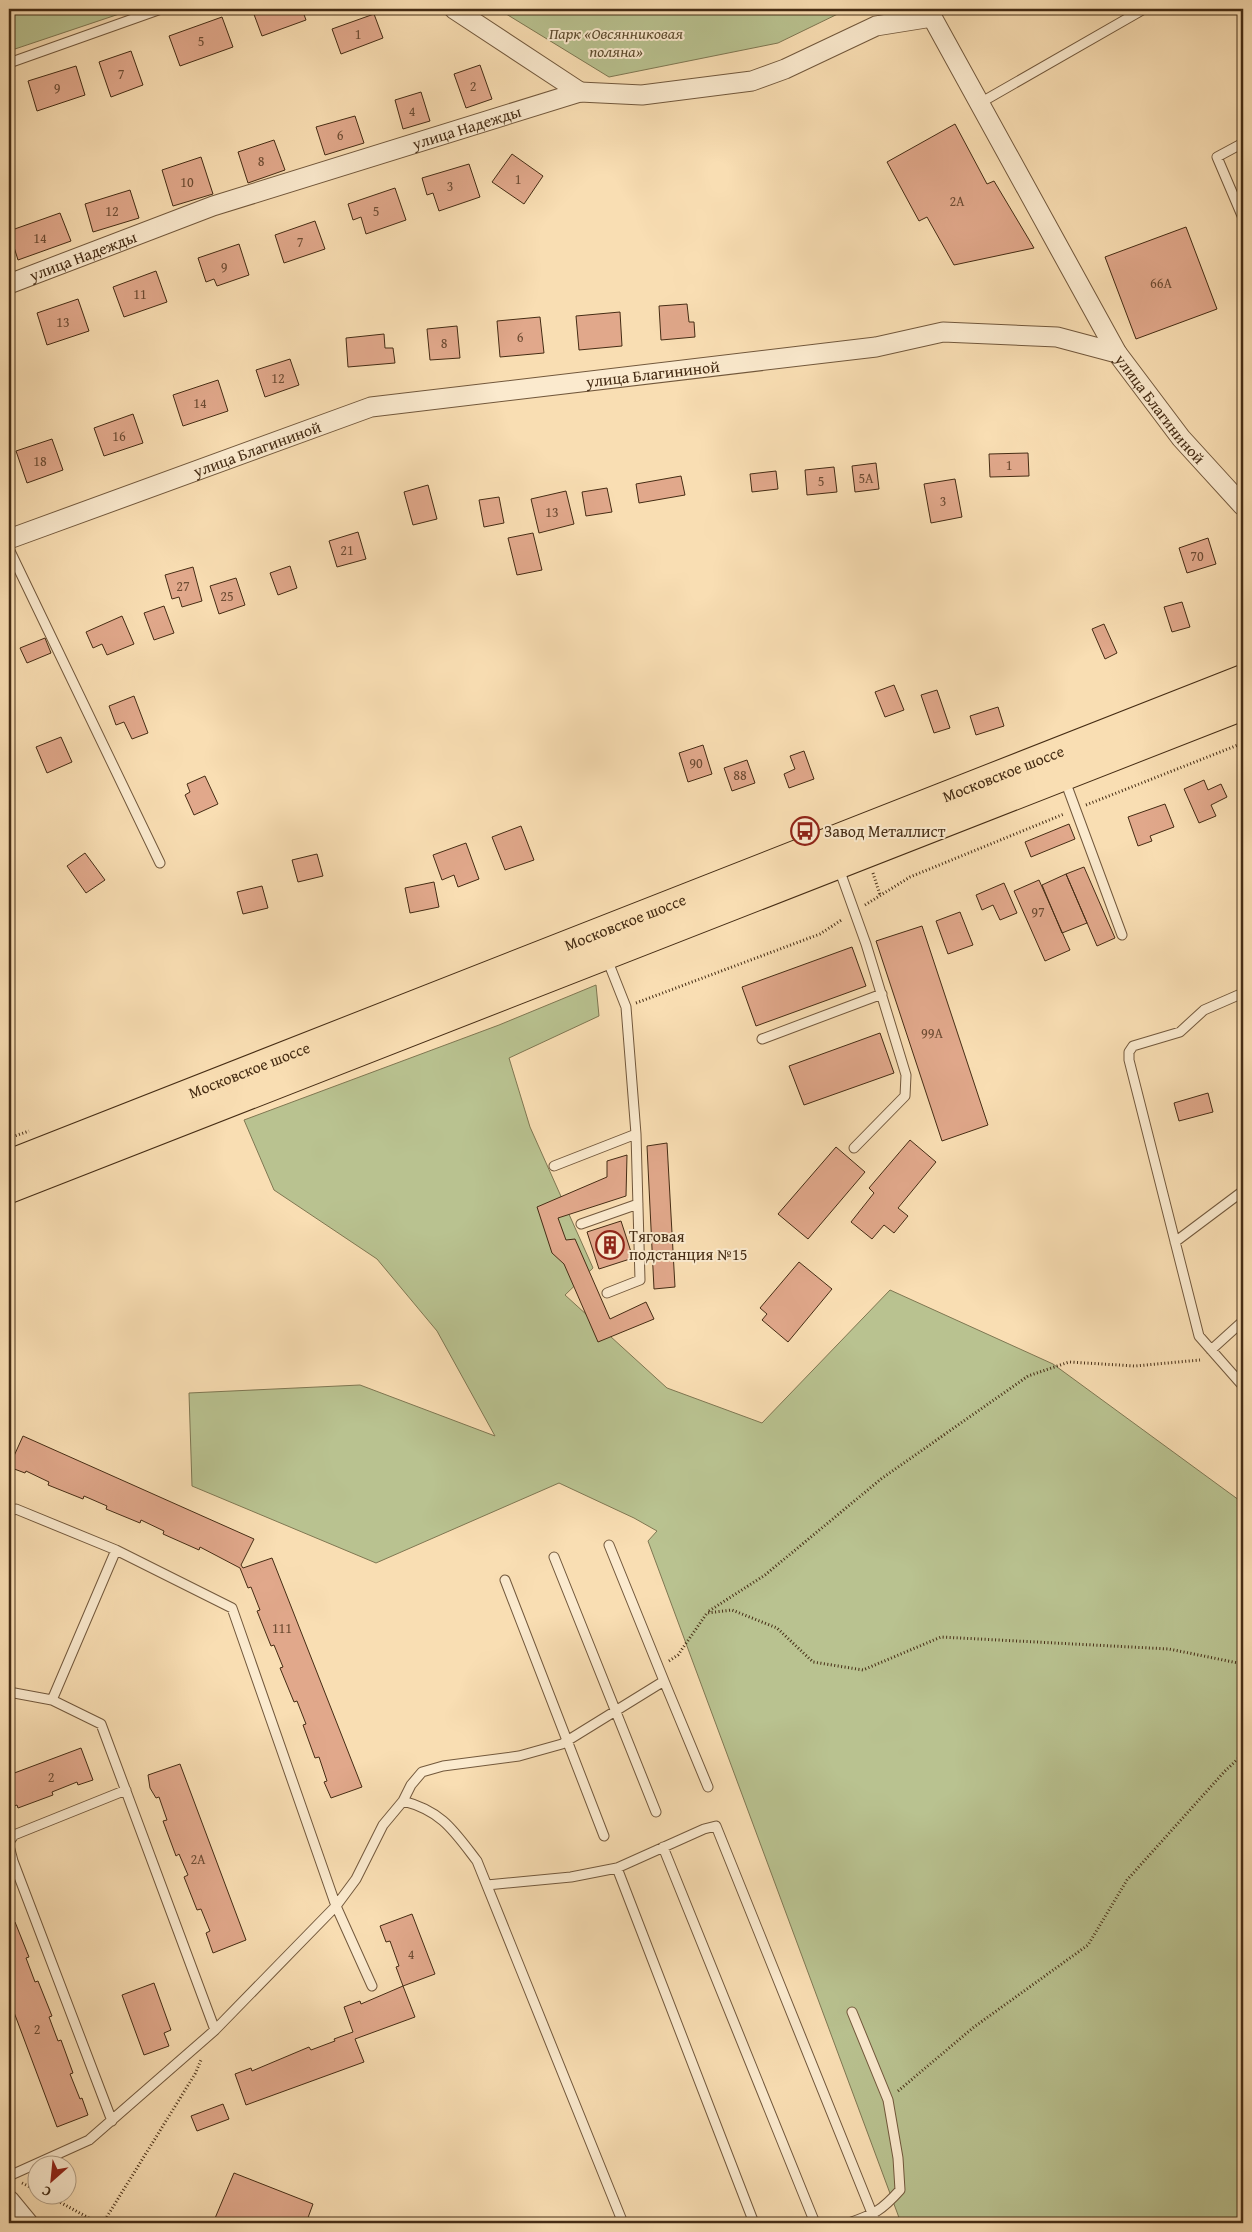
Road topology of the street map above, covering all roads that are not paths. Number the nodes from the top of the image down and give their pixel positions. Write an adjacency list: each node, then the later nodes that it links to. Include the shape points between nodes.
1 (160, 9): 5 (lane)
2 (454, 9): 6 (street)
3 (1144, 9): 7 (lane)
4 (934, 13): 6 (street, улица Надежды, via 876,26 752,81 642,95); 7 (street)
5 (9, 63)
6 (580, 92): 10 (street, улица Надежды, via 214,206)
7 (980, 103): 11 (street)
8 (1243, 143): 9 (lane, via 1217,156)
9 (1243, 218)
10 (9, 284)
11 (1118, 353): 12 (street, улица Благининой, via 1181,438); 13 (street, улица Благининой, via 1057,337 943,332 876,347 372,407)
12 (1243, 506)
13 (9, 539)
14 (9, 549): 18 (lane)
15 (1243, 679): 27 (main road, Московское шоссе)
16 (1243, 706): 17 (main road, Московское шоссе)
17 (1063, 776): 19 (main road, Московское шоссе); 20 (lane)
18 (160, 863)
19 (837, 864): 21 (main road, Московское шоссе); 23 (lane)
20 (1122, 935)
21 (605, 954): 25 (lane, via 626,1007); 29 (main road, Московское шоссе)
22 (1243, 993): 33 (lane, via 1204,1010 1180,1032 1140,1042 1129,1052)
23 (882, 994): 24 (lane); 26 (lane, via 906,1075 904,1096)
24 (762, 1039)
25 (636, 1134): 28 (lane); 31 (lane)
26 (854, 1148)
27 (9, 1164)
28 (554, 1166)
29 (9, 1188)
30 (1243, 1191): 33 (lane)
31 (638, 1204): 32 (lane); 34 (lane, via 640,1280)
32 (581, 1224)
33 (1175, 1242): 36 (lane, via 1199,1336)
34 (608, 1293)
35 (1243, 1321): 36 (lane)
36 (1211, 1350): 37 (lane)
37 (1243, 1386)
38 (9, 1512): 40 (lane, via 16,1509)
39 (609, 1545): 43 (lane)
40 (116, 1550): 45 (lane); 57 (lane, via 232,1608)
41 (554, 1557): 46 (lane)
42 (505, 1580): 47 (lane)
43 (664, 1681): 46 (lane); 48 (lane)
44 (9, 1692): 45 (lane)
45 (52, 1700): 49 (lane, via 101,1724)
46 (614, 1712): 47 (lane); 51 (lane)
47 (566, 1742): 50 (lane, via 519,1756 443,1766 422,1772); 52 (lane)
48 (708, 1787)
49 (126, 1790): 53 (lane, via 14,1835); 60 (lane)
50 (403, 1801): 56 (lane, via 421,1806 448,1823 477,1861); 57 (lane, via 382,1825 356,1879)
51 (656, 1812)
52 (604, 1836)
53 (9, 1844): 61 (lane)
54 (663, 1848): 55 (lane); 64 (lane, via 716,1826); 68 (lane)
55 (617, 1868): 56 (lane, via 571,1877); 67 (lane)
56 (487, 1885): 66 (lane)
57 (336, 1906): 58 (lane); 60 (lane)
58 (372, 1986)
59 (852, 2012): 64 (lane, via 888,2100 898,2158 900,2190)
60 (215, 2030): 61 (lane)
61 (112, 2121): 62 (lane, via 89,2140)
62 (9, 2176)
63 (9, 2200): 65 (street)
64 (875, 2219): 69 (lane)
65 (28, 2223)
66 (623, 2223)
67 (754, 2223)
68 (815, 2223)
69 (849, 2223)

